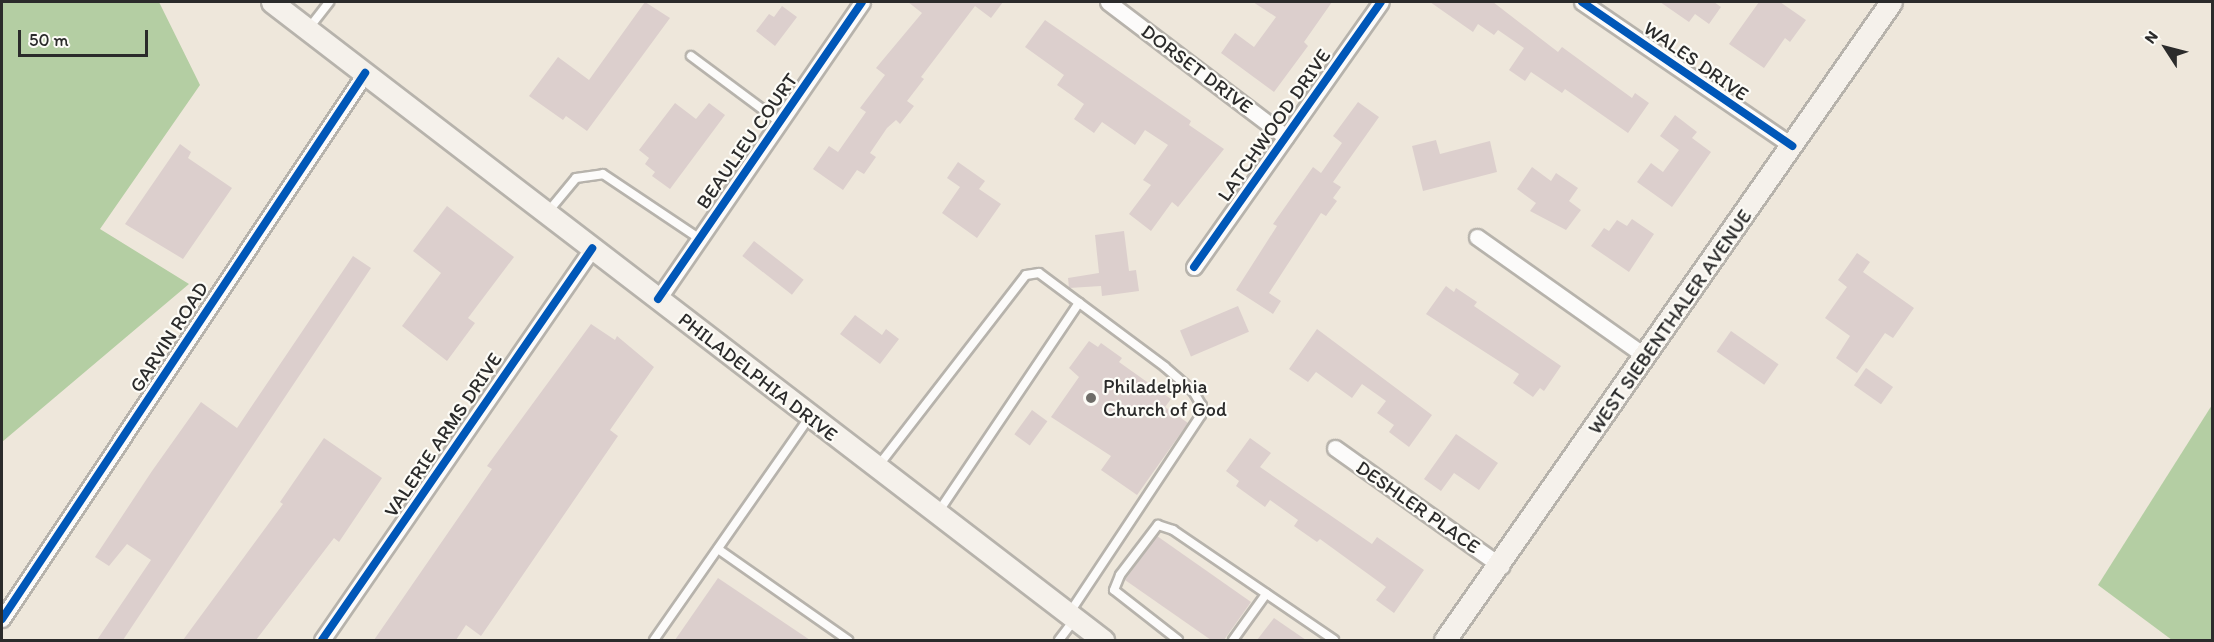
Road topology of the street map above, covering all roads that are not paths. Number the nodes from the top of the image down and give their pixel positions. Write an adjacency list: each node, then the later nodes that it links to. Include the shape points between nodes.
1 (272, 2): 8 (main road, PHILADELPHIA DRIVE)
2 (329, 2): 8 (lane)
3 (862, 2): 11 (street, BEAULIEU COURT)
4 (1108, 2): 12 (street, DORSET DRIVE)
5 (1381, 2): 12 (street, LATCHWOOD DRIVE)
6 (1582, 2): 13 (street, WALES DRIVE)
7 (1891, 2): 13 (main road, WEST SIEBENTHALER AVENUE)
8 (308, 29): 10 (main road, PHILADELPHIA DRIVE)
9 (691, 56): 11 (lane)
10 (365, 73): 14 (main road, PHILADELPHIA DRIVE); 30 (street, GARVIN ROAD)
11 (781, 123): 16 (street, BEAULIEU COURT)
12 (1286, 137): 18 (street, LATCHWOOD DRIVE)
13 (1792, 146): 21 (main road, WEST SIEBENTHALER AVENUE)
14 (547, 213): 16 (lane, via 576,178 603,174); 17 (main road, PHILADELPHIA DRIVE)
15 (1477, 237): 21 (street)
16 (700, 239): 19 (street, BEAULIEU COURT)
17 (592, 248): 19 (main road, PHILADELPHIA DRIVE); 31 (street, VALERIE ARMS DRIVE)
18 (1194, 267)
19 (658, 299): 22 (main road, PHILADELPHIA DRIVE)
20 (1079, 303): 24 (lane, via 1039,273 1026,274); 25 (lane); 29 (lane, via 1193,391 1202,406 1201,416)
21 (1645, 356): 27 (main road, WEST SIEBENTHALER AVENUE)
22 (810, 416): 24 (main road, PHILADELPHIA DRIVE); 26 (lane)
23 (1335, 448): 27 (street, DESHLER PLACE)
24 (877, 468): 25 (main road, PHILADELPHIA DRIVE)
25 (936, 514): 29 (main road, PHILADELPHIA DRIVE)
26 (718, 549): 32 (lane); 33 (lane)
27 (1501, 566): 39 (main road, WEST SIEBENTHALER AVENUE)
28 (1266, 594): 36 (lane, via 1173,530 1158,525 1120,575 1114,590); 37 (lane); 38 (lane)
29 (1071, 617): 34 (lane); 35 (main road, PHILADELPHIA DRIVE)
30 (2, 619)
31 (322, 640)
32 (654, 640)
33 (848, 640)
34 (1059, 640)
35 (1103, 640)
36 (1178, 640)
37 (1233, 640)
38 (1333, 640)
39 (1446, 640)

